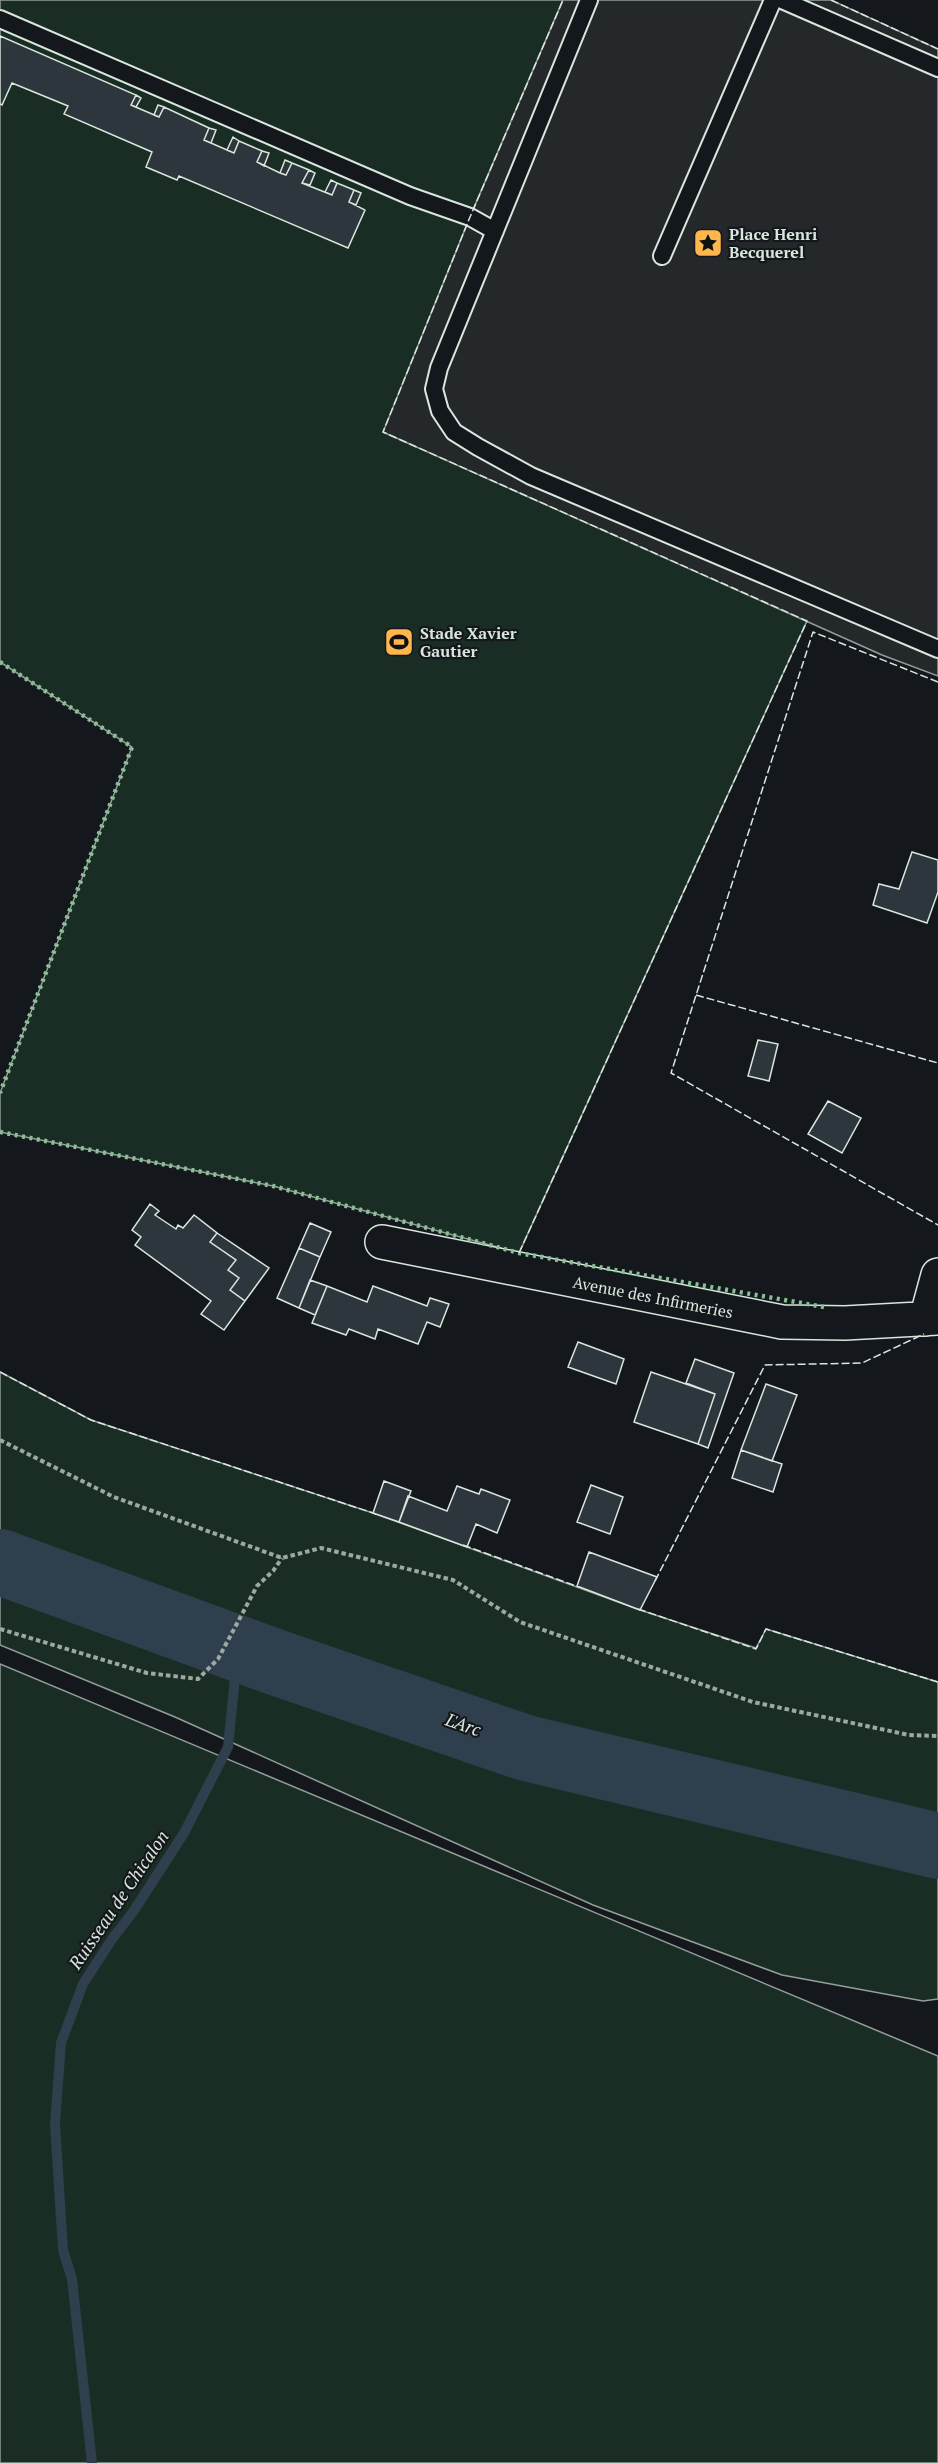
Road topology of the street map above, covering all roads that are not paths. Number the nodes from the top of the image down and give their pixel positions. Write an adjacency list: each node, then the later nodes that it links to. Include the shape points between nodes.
1 (589, 0): 6 (lane)
2 (773, 0): 7 (lane)
3 (782, 0): 5 (lane)
4 (0, 19): 6 (lane, via 410,196 470,217)
5 (938, 68)
6 (495, 231): 8 (lane, via 434,389 440,411 454,432 531,476)
7 (662, 256)
8 (938, 649)
9 (382, 1242): 11 (street, Avenue des Infirmeries, via 782,1322)
10 (938, 1275): 11 (street, Avenue des Infirmeries)
11 (932, 1318)

